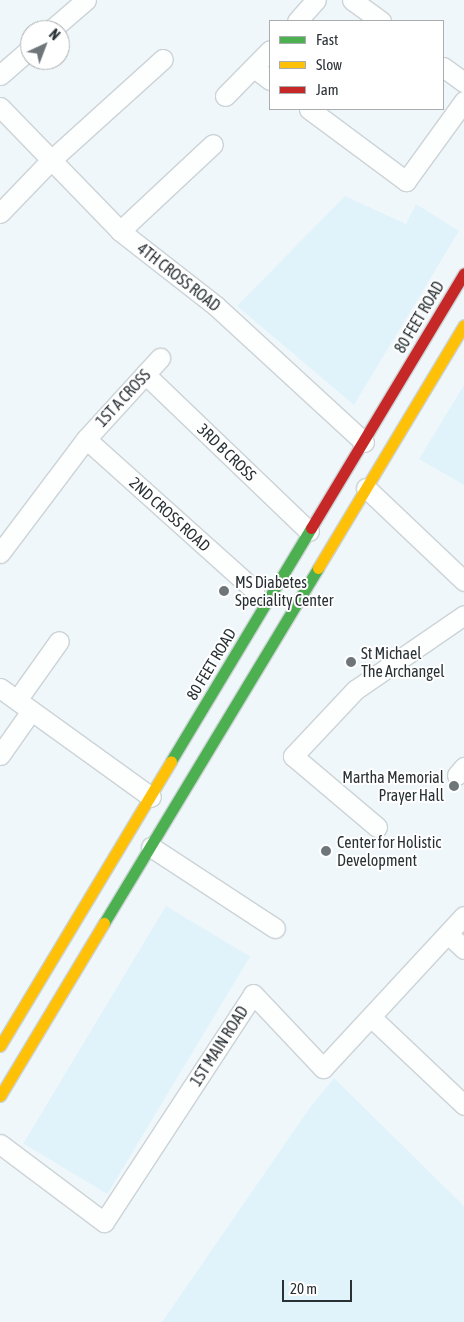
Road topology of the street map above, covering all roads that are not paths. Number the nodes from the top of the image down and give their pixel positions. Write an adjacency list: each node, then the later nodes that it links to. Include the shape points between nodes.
1 (86, 0): 4 (street)
2 (316, 0): 5 (street)
3 (352, 0): 6 (street)
4 (63, 20)
5 (298, 20)
6 (380, 20)
7 (269, 51): 10 (street)
8 (20, 58): 12 (street)
9 (164, 59): 20 (street)
10 (254, 68): 13 (street); 15 (street)
11 (444, 68): 14 (street)
12 (0, 75)
13 (269, 79)
14 (464, 82)
15 (225, 96)
16 (464, 101): 18 (street, via 406,181)
17 (0, 107): 20 (street, 4TH CROSS ROAD)
18 (310, 110)
19 (212, 144): 22 (street)
20 (50, 161): 21 (street); 22 (street, 4TH CROSS ROAD)
21 (0, 213)
22 (120, 231): 28 (street, 4TH CROSS ROAD, via 216,306)
23 (464, 273): 28 (main road, 80 FEET ROAD)
24 (464, 325): 29 (main road)
25 (160, 358): 26 (street, 1ST A CROSS)
26 (145, 374): 27 (street, 1ST A CROSS); 30 (street, 3RD B CROSS)
27 (86, 438): 31 (street, 1ST A CROSS); 33 (street, 2ND CROSS ROAD)
28 (364, 442): 30 (main road, 80 FEET ROAD)
29 (366, 488): 32 (street); 41 (main road)
30 (309, 531): 39 (main road, 80 FEET ROAD)
31 (0, 553)
32 (464, 581)
33 (254, 590)
34 (464, 615): 40 (street, via 355,690 293,756)
35 (59, 641): 37 (street)
36 (0, 688): 37 (street)
37 (24, 706): 38 (street); 39 (street)
38 (0, 755)
39 (151, 797): 47 (main road, 80 FEET ROAD)
40 (377, 827)
41 (151, 847): 43 (street); 48 (main road)
42 (464, 916): 44 (street, 1ST MAIN ROAD)
43 (275, 928)
44 (448, 934): 45 (street); 46 (street, 1ST MAIN ROAD)
45 (464, 949)
46 (372, 1016): 49 (street); 50 (street, 1ST MAIN ROAD, via 323,1068 253,994 104,1222)
47 (0, 1046)
48 (0, 1096)
49 (464, 1105)
50 (0, 1144)

